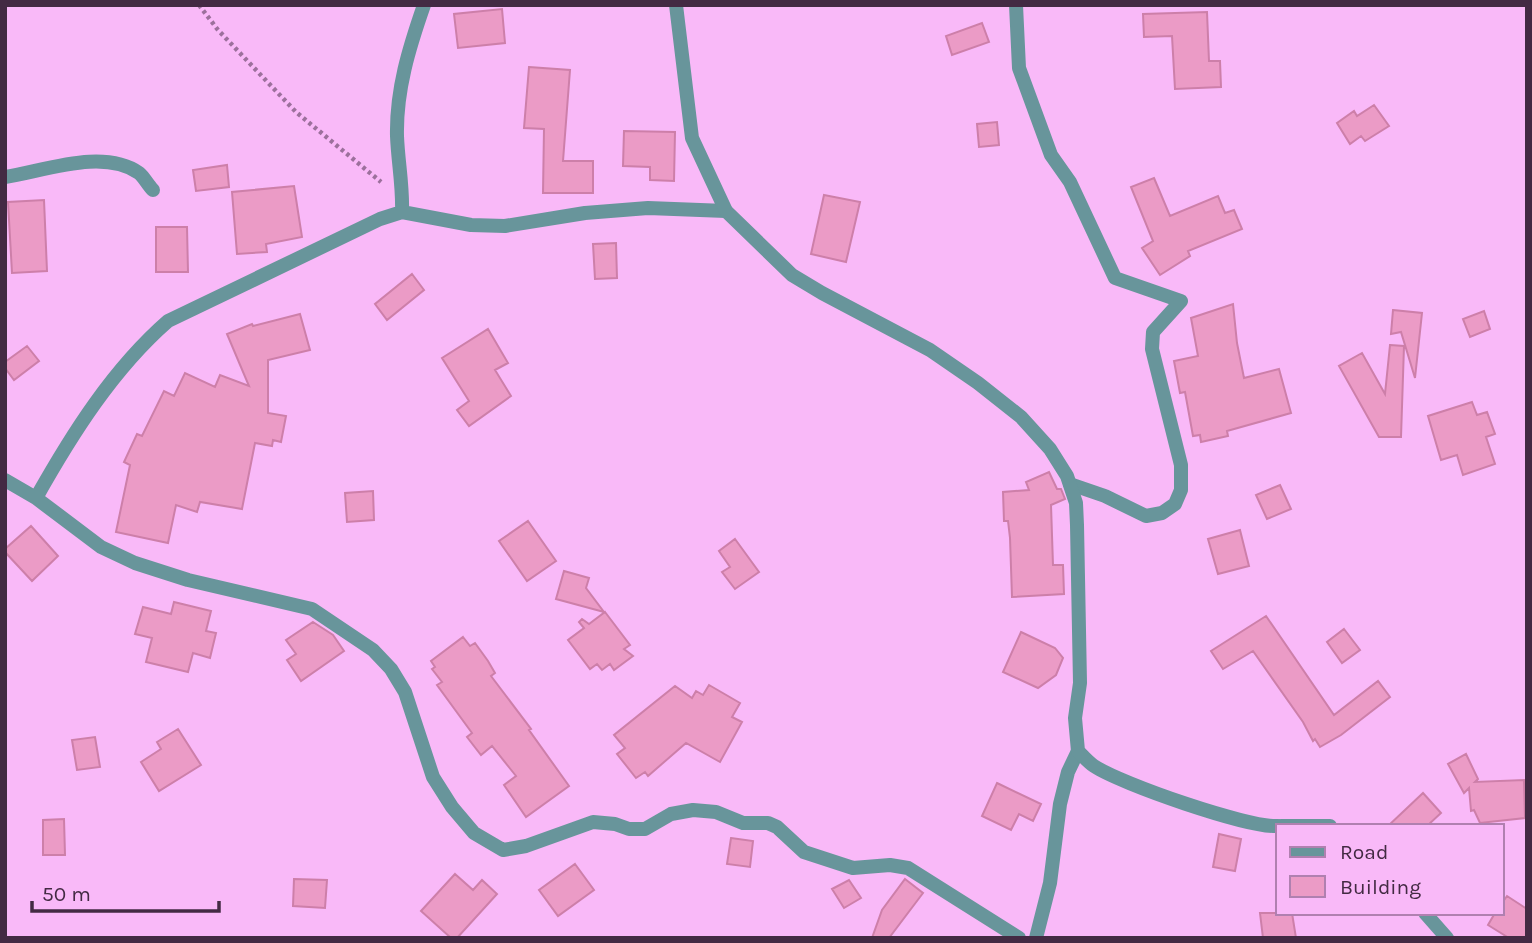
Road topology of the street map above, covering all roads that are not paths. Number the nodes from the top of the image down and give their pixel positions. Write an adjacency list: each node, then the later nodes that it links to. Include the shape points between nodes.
1 (424, 5): 7 (street, via 400,88 397,135)
2 (676, 5): 6 (street, via 692,138)
3 (1016, 5): 9 (street, via 1019,68 1051,155 1070,182 1115,278 1181,300 1153,332 1152,349 1181,465 1181,490 1175,503 1162,513 1146,516)
4 (5, 177): 5 (street, via 99,161 139,173)
5 (153, 190)
6 (726, 211): 7 (street, via 648,208 505,226 471,225); 9 (street, via 792,275 930,350 1021,417 1051,449)
7 (402, 212): 10 (street, via 168,321 123,365)
8 (5, 480): 10 (street)
9 (1070, 484): 11 (street, via 1077,525)
10 (36, 498): 14 (street, via 102,547 135,563 312,609 373,650 405,692 433,777 452,807 474,833 503,850 593,822 645,829 671,814 716,812 777,827 804,852 825,861 853,869 890,865 908,869)
11 (1078, 751): 12 (street, via 1093,766 1134,784 1234,819); 15 (street, via 1060,804 1051,883)
12 (1276, 826)
13 (1427, 915): 16 (street)
14 (1019, 938)
15 (1036, 938)
16 (1447, 938)

